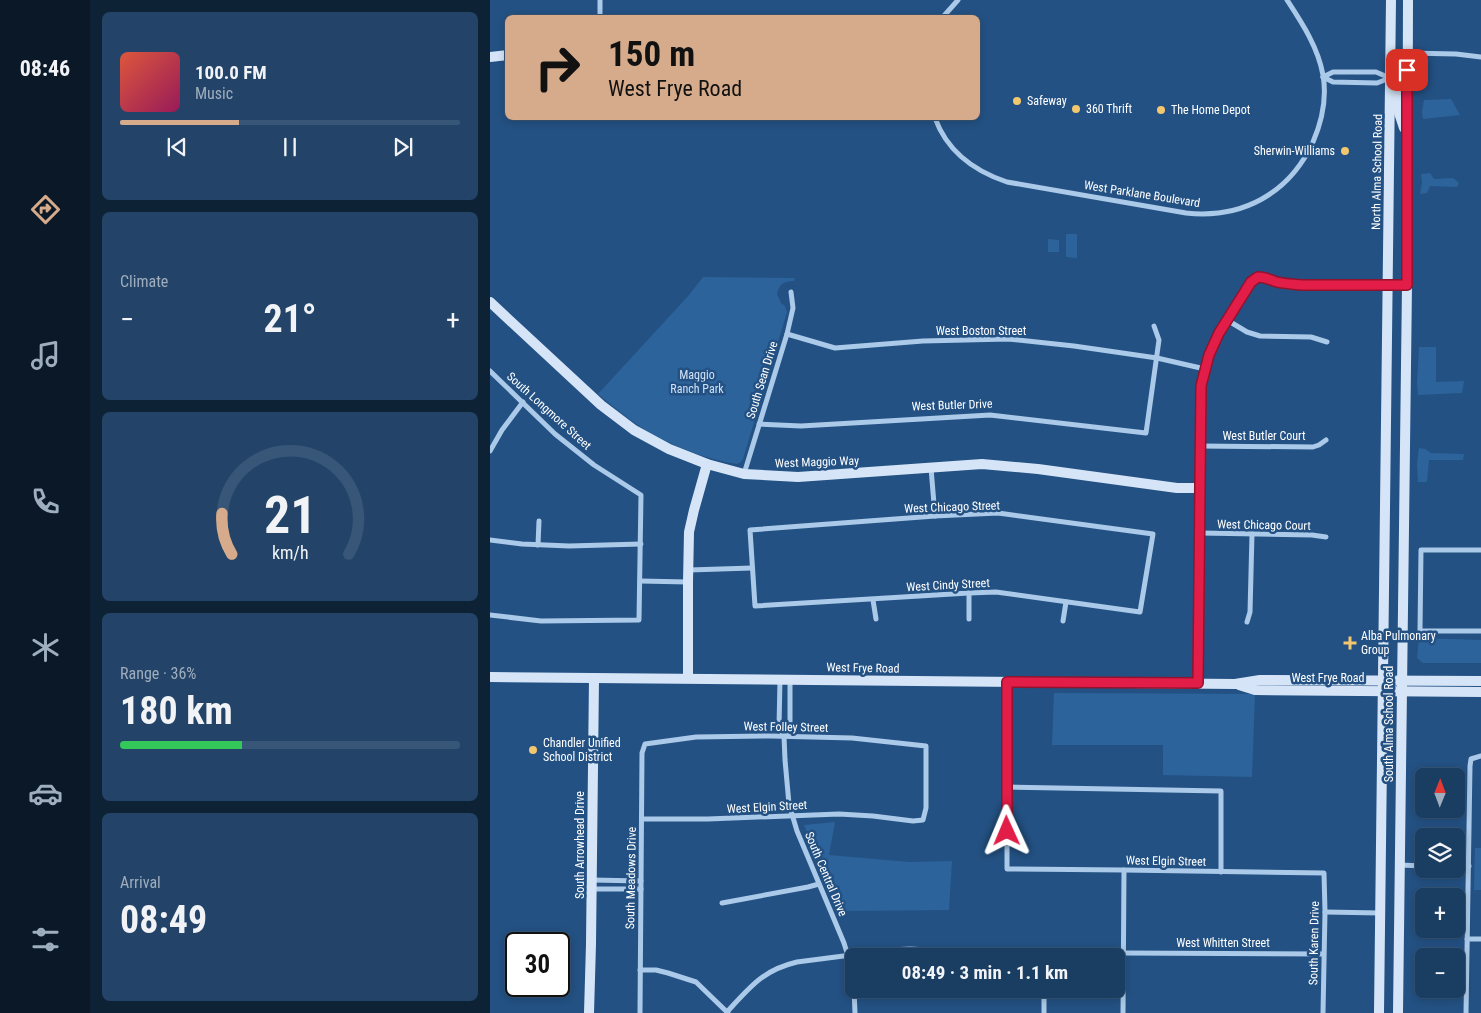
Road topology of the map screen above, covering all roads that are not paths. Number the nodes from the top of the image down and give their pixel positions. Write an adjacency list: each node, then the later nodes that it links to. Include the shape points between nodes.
1 (600, 0): 6 (street)
2 (958, 0): 7 (street)
3 (1287, 0): 12 (street, West Parklane Boulevard, via 1318,56)
4 (1391, 0): 13 (street, North Alma School Road)
5 (1408, 0): 8 (street)
6 (600, 15)
7 (945, 15)
8 (1408, 53): 11 (street); 15 (street)
9 (505, 55): 10 (street)
10 (490, 57)
11 (1481, 57)
12 (1323, 76): 13 (street, via 1333,72 1376,72); 13 (street, via 1333,82 1377,83); 14 (street, West Parklane Boulevard, via 1322,117 1307,155 1292,176 1255,203 1212,214 1176,211 992,177 958,155)
13 (1391, 78): 15 (street, via 1396,79 1399,85 1399,113); 16 (street, North Alma School Road)
14 (936, 120)
15 (1407, 139): 17 (street)
16 (1388, 285): 17 (street); 20 (street, via 1302,285 1258,277 1251,282); 66 (street, South Alma School Road)
17 (1407, 285): 67 (street, South Alma School Road)
18 (791, 292): 22 (street, South Sean Drive, via 793,308)
19 (491, 304): 32 (street, West Maggio Way, via 604,408 634,430)
20 (1227, 320): 23 (street, via 1260,336 1311,337); 25 (street)
21 (1154, 326): 24 (street, via 1159,340)
22 (787, 334): 24 (street, West Boston Street, via 834,348 1008,339); 28 (street, South Sean Drive)
23 (1327, 342)
24 (1157, 358): 25 (street, West Boston Street); 28 (street, West Butler Drive, via 1146,433 990,414 801,426)
25 (1205, 369): 30 (street, via 1201,386)
26 (490, 371): 27 (street, South Longmore Street)
27 (523, 402): 31 (street); 42 (street, South Longmore Street, via 555,434 594,465 641,494)
28 (759, 424): 34 (street, South Sean Drive)
29 (1326, 440): 30 (street, West Butler Court, via 1313,447)
30 (1200, 446): 35 (street)
31 (490, 451)
32 (707, 464): 34 (street, West Maggio Way); 46 (street, via 689,532)
33 (931, 467): 34 (street, West Maggio Way, via 798,477); 35 (street, West Maggio Way, via 1008,466 1177,488); 36 (street)
34 (744, 474)
35 (1200, 488): 38 (street)
36 (935, 516): 45 (street, West Chicago Street, via 750,530); 52 (street, West Chicago Street, via 998,514 1153,534)
37 (539, 521): 43 (street)
38 (1200, 534): 39 (street, West Chicago Court); 65 (street)
39 (1252, 534): 40 (street, West Chicago Court); 57 (street)
40 (1326, 537)
41 (490, 540): 43 (street)
42 (641, 544): 43 (street); 47 (street, South Longmore Street)
43 (538, 545)
44 (1481, 550): 58 (street, via 1422,550 1420,631)
45 (752, 568): 46 (street); 50 (street, West Cindy Street, via 755,606)
46 (689, 570): 48 (street)
47 (640, 581): 48 (street); 53 (street, South Longmore Street, via 639,620 541,621)
48 (688, 582): 61 (street)
49 (969, 593): 50 (street, West Cindy Street); 51 (street, West Cindy Street, via 996,592); 55 (street)
50 (873, 600): 54 (street)
51 (1066, 602): 52 (street, West Cindy Street); 56 (street)
52 (1140, 612)
53 (490, 615)
54 (876, 619)
55 (970, 619)
56 (1063, 621)
57 (1247, 622)
58 (1481, 631)
59 (490, 677): 60 (street, West Frye Road)
60 (594, 678): 61 (street, West Frye Road); 84 (street, South Arrowhead Drive)
61 (688, 678): 62 (street, West Frye Road)
62 (785, 679): 63 (street, West Frye Road); 69 (street, South Central Drive, via 779,727); 69 (street, South Central Drive, via 790,726)
63 (1007, 682): 65 (street, West Frye Road); 72 (street)
64 (1481, 682): 67 (street, West Frye Road)
65 (1198, 683): 66 (street, West Frye Road, via 1235,684 1260,680)
66 (1383, 685): 67 (street, West Frye Road); 89 (street, South Alma School Road)
67 (1401, 686): 68 (street, West Frye Road); 76 (street, South Alma School Road)
68 (1481, 692)
69 (784, 736): 70 (street, West Folley Street, via 696,737); 73 (street, South Central Drive, via 789,804); 75 (street, West Folley Street, via 852,738 926,746 926,808)
70 (645, 744): 74 (street, South Meadows Drive, via 642,753)
71 (1481, 756): 79 (street, via 1471,759 1470,766)
72 (1006, 787): 80 (street, West Elgin Street, via 1007,870); 81 (street, via 1221,791)
73 (793, 815): 74 (street, West Elgin Street, via 708,820); 75 (street, West Elgin Street, via 839,814); 85 (street, South Central Drive)
74 (642, 819): 83 (street, South Meadows Drive)
75 (923, 820)
76 (1400, 865): 77 (street); 109 (street, South Alma School Road)
77 (1415, 866)
78 (1465, 866): 79 (street)
79 (1469, 866): 90 (street)
80 (1124, 870): 81 (street, West Elgin Street); 93 (street)
81 (1222, 872): 82 (street, West Elgin Street)
82 (1324, 874): 88 (street, South Karen Drive)
83 (641, 881): 84 (street); 86 (street, South Meadows Drive)
84 (592, 884): 86 (street); 102 (street, South Arrowhead Drive)
85 (819, 884): 87 (street); 92 (street, South Central Drive)
86 (641, 889): 97 (street, South Meadows Drive)
87 (722, 903)
88 (1325, 912): 89 (street); 95 (street, South Karen Drive)
89 (1380, 913): 108 (street, South Alma School Road)
90 (1467, 939): 91 (street); 110 (street)
91 (1481, 939)
92 (846, 948)
93 (1123, 948)
94 (1125, 953): 95 (street, West Whitten Street)
95 (1323, 954): 107 (street, South Karen Drive)
96 (845, 956): 101 (street, via 797,962 771,971)
97 (640, 970): 101 (street, via 668,972 696,982); 103 (street, South Meadows Drive)
98 (855, 998): 104 (street, South Central Drive)
99 (1044, 998): 105 (street)
100 (1123, 998): 106 (street)
101 (728, 1012)
102 (589, 1013)
103 (640, 1013)
104 (856, 1013)
105 (1044, 1013)
106 (1123, 1013)
107 (1323, 1013)
108 (1379, 1013)
109 (1398, 1013)
110 (1466, 1013)

